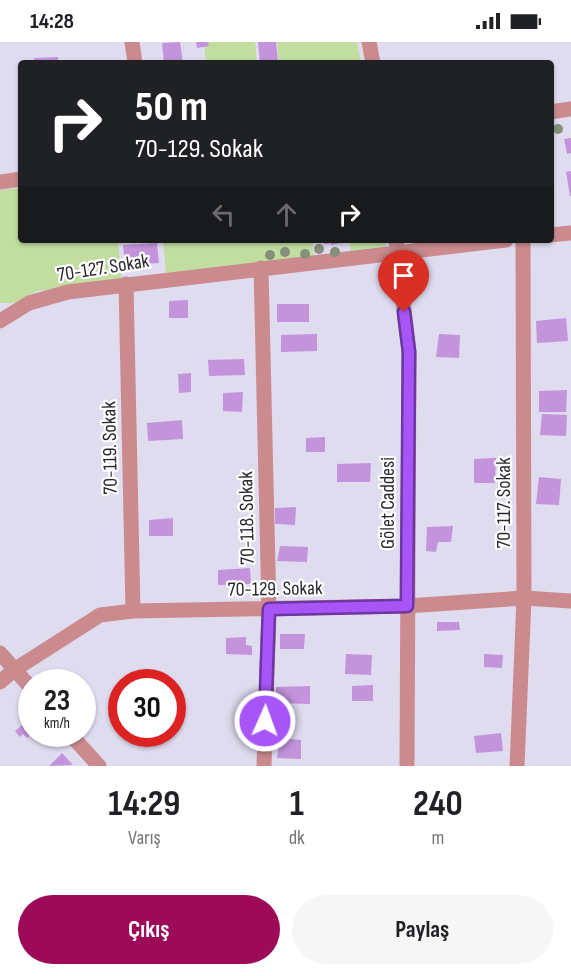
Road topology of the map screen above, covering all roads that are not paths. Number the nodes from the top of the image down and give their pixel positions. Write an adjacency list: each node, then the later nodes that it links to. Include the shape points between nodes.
1 (132, 42): 3 (street)
2 (369, 42): 4 (street)
3 (135, 60)
4 (372, 60)
5 (571, 109): 6 (street)
6 (554, 111)
7 (18, 179): 8 (street)
8 (0, 182)
9 (571, 232): 10 (street)
10 (554, 234)
11 (452, 243): 13 (street, 70-127. Sokak)
12 (523, 243): 17 (street, 70-117. Sokak)
13 (397, 246): 14 (street, 70-127. Sokak); 19 (street, Gölet Caddesi, via 409,352)
14 (261, 268): 15 (street, 70-127. Sokak); 20 (street, 70-118. Sokak)
15 (126, 284): 16 (street, 70-127. Sokak, via 68,292 29,303); 21 (street, 70-119. Sokak)
16 (0, 321)
17 (524, 598): 18 (street, 70-129. Sokak); 19 (street, 70-129. Sokak); 30 (street, 70-117. Sokak)
18 (571, 600)
19 (407, 606): 20 (street, 70-129. Sokak); 29 (street, Gölet Caddesi)
20 (269, 609): 21 (street, 70-129. Sokak); 28 (street, 70-118. Sokak)
21 (133, 611): 23 (street, 70-129. Sokak, via 100,615)
22 (0, 653): 23 (street)
23 (14, 670): 24 (street); 25 (street, 70-129. Sokak)
24 (18, 674)
25 (0, 682)
26 (82, 747): 27 (street)
27 (99, 766)
28 (264, 766)
29 (407, 766)
30 (516, 766)

